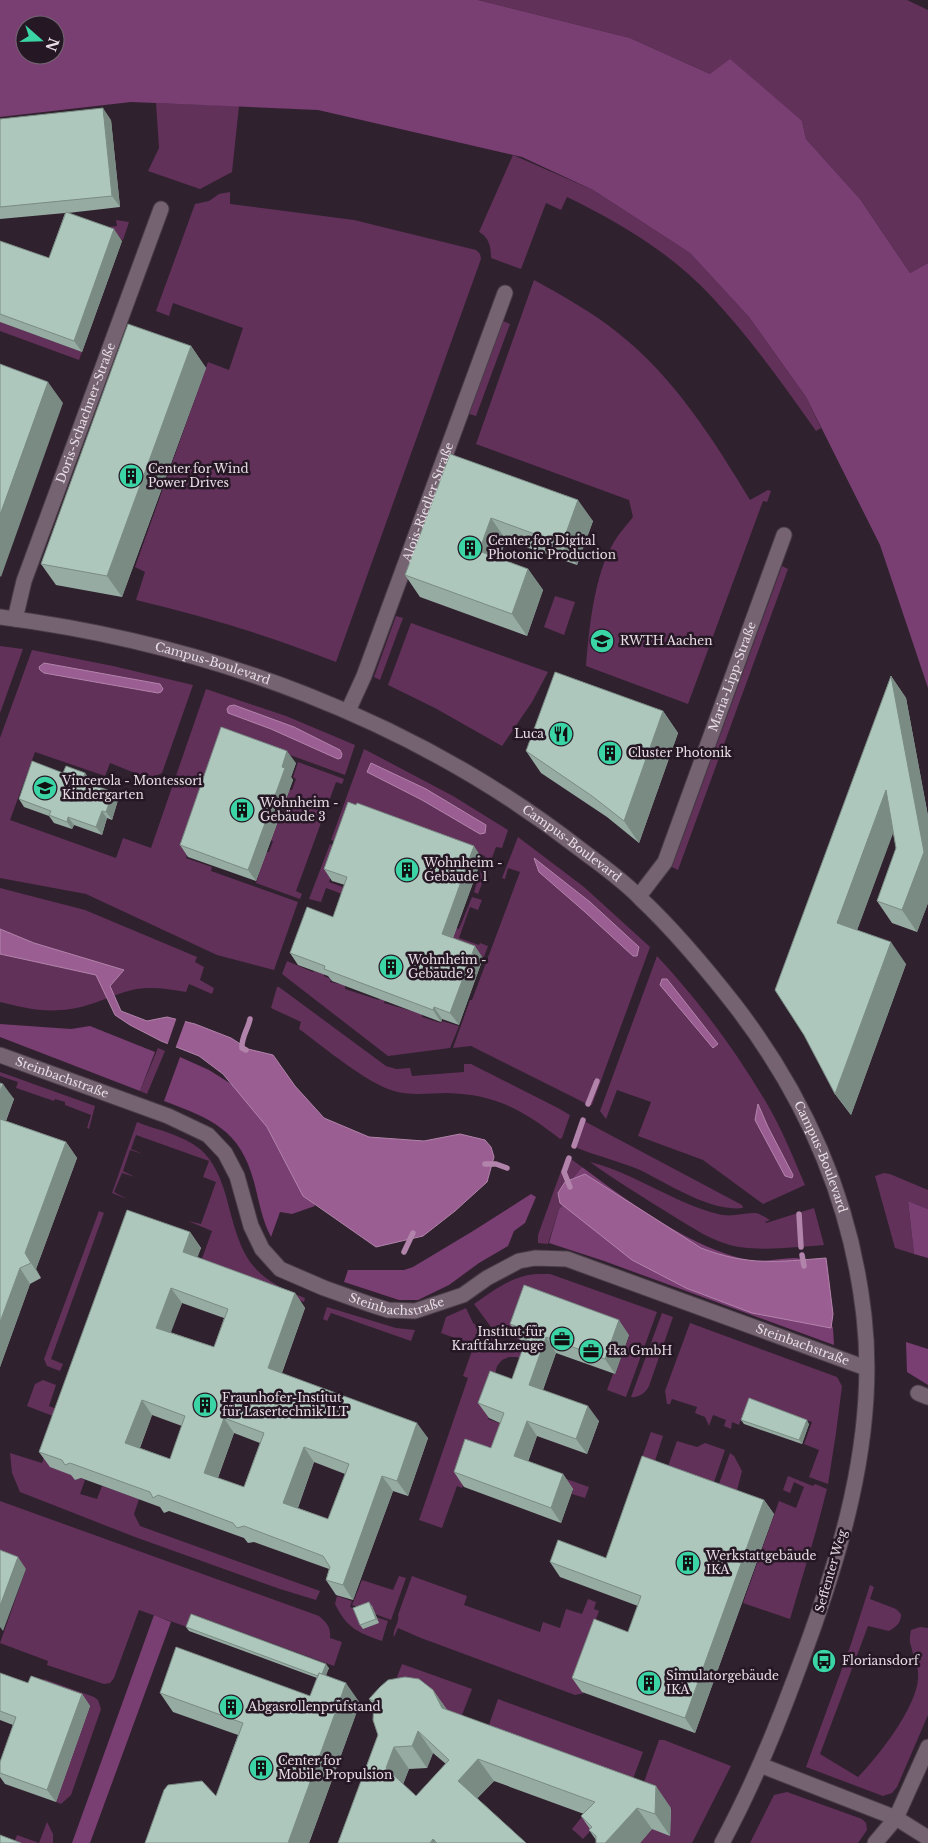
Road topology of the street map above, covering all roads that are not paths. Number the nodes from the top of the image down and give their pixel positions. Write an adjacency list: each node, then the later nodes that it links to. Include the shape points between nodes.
1 (161, 209): 4 (street, Doris-Schachner-Straße, via 24,581)
2 (505, 293): 5 (street, Alois-Riedler-Straße, via 364,676)
3 (784, 535): 6 (street, Maria-Lipp-Straße, via 664,862)
4 (7, 618): 5 (street, Campus-Boulevard, via 141,643 191,656 262,678)
5 (348, 711): 6 (street, Campus-Boulevard, via 441,758 530,812)
6 (639, 896): 8 (street, Campus-Boulevard, via 706,968 750,1025 815,1135 836,1187 852,1244 864,1315)
7 (0, 1056): 8 (street, Steinbachstraße, via 168,1116 208,1135 225,1153 236,1176 251,1226 262,1249 280,1269 351,1298 388,1310 415,1312 463,1295 518,1261 567,1259)
8 (866, 1368): 10 (street, Seffenter Weg, via 859,1457 832,1571)
9 (928, 1747): 11 (street)
10 (760, 1765): 11 (street); 13 (street, Seffenter Weg)
11 (896, 1818): 12 (street); 14 (street)
12 (928, 1838)
13 (722, 1843)
14 (875, 1843)

